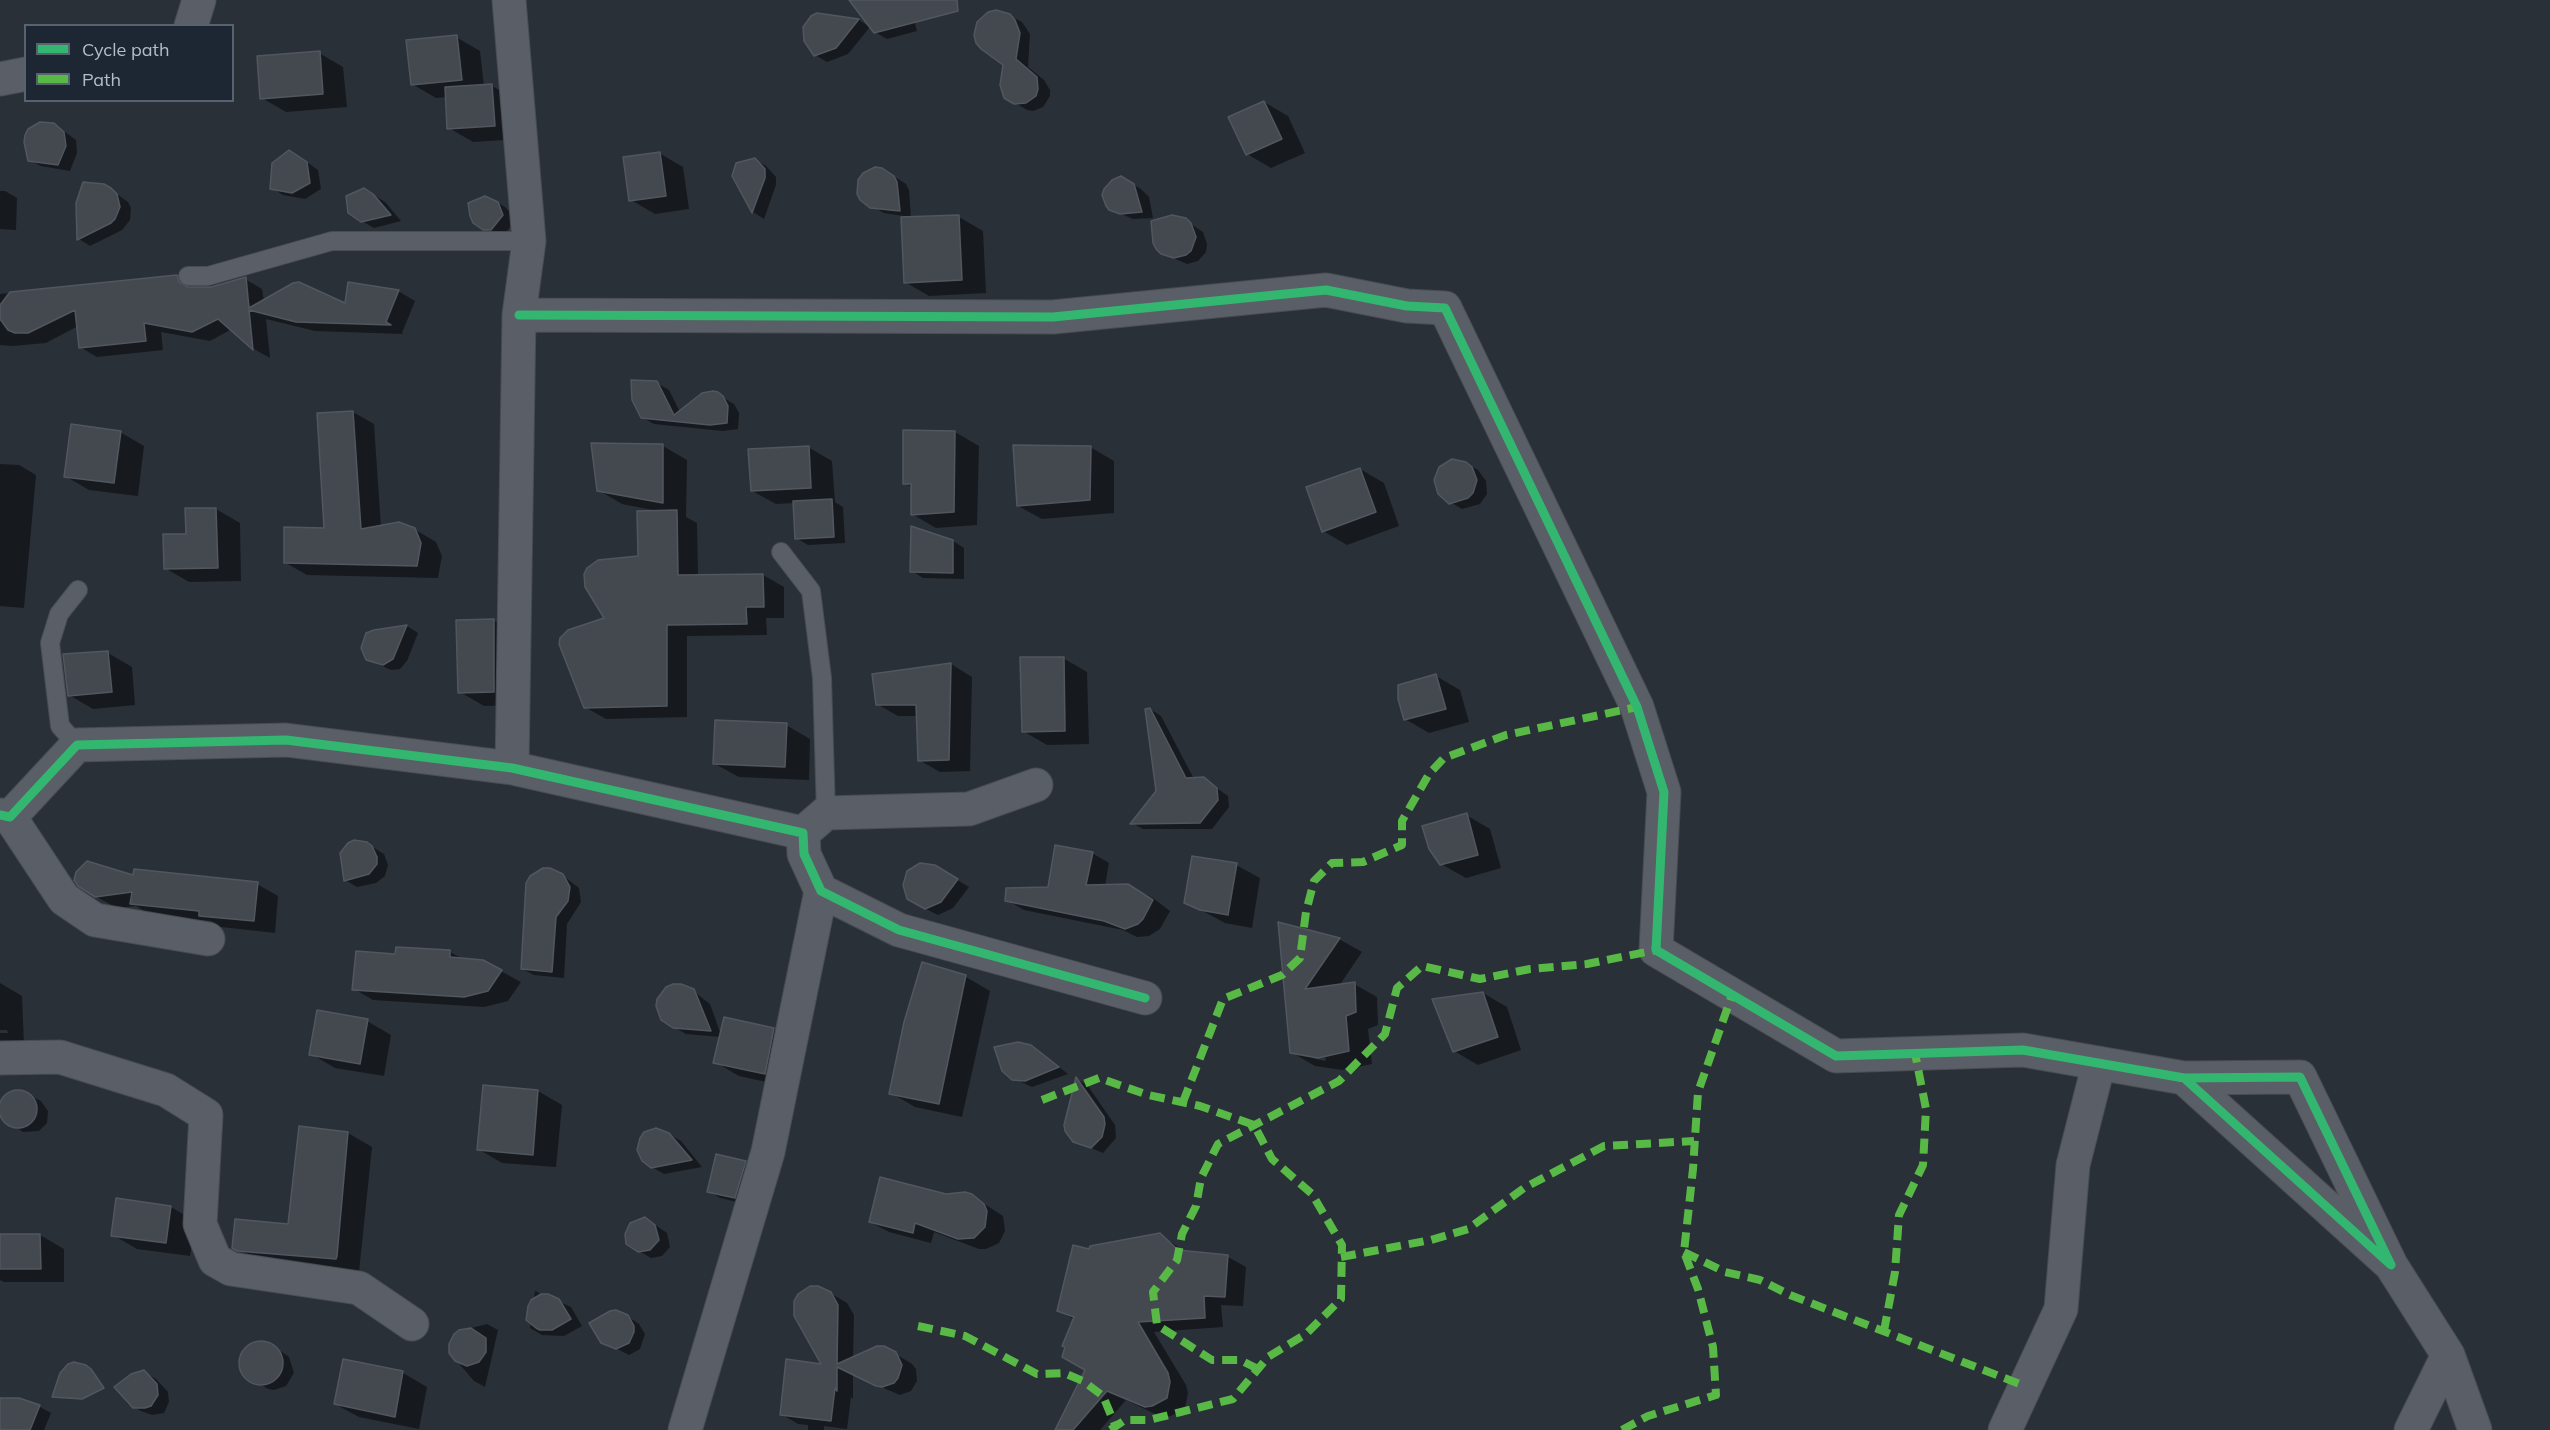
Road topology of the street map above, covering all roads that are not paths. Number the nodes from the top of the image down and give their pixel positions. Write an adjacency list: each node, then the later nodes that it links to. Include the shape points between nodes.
1 (199, 0): 3 (street)
2 (509, 0): 6 (street)
3 (191, 24)
4 (24, 74): 5 (street)
5 (0, 79)
6 (529, 241): 7 (lane, via 332,241 208,276); 8 (street)
7 (188, 276)
8 (519, 315): 12 (street); 20 (street, via 1053,317 1326,290 1407,306 1445,308 1644,728 1665,792 1656,950 1836,1056 2024,1050)
9 (781, 552): 15 (lane, via 811,591 822,678)
10 (78, 590): 11 (lane, via 59,614 50,643 60,726)
11 (77, 746): 12 (street, via 286,740); 14 (street)
12 (512, 768): 15 (street)
13 (1036, 785): 15 (street, via 969,809)
14 (5, 816): 17 (street, via 64,899 95,920)
15 (815, 823): 16 (street, via 804,854)
16 (821, 891): 18 (street, via 899,930); 25 (street, via 768,1152)
17 (208, 939)
18 (1145, 998)
19 (0, 1058): 23 (street, via 60,1057 166,1090 206,1115 200,1224 215,1260 231,1269 359,1288)
20 (2099, 1063): 21 (street); 26 (street, via 2073,1165 2061,1309)
21 (2184, 1078): 22 (street); 22 (street, via 2300,1077)
22 (2391, 1265): 24 (street)
23 (411, 1324)
24 (2448, 1355): 27 (street); 28 (street)
25 (685, 1430)
26 (2005, 1430)
27 (2411, 1430)
28 (2475, 1430)

